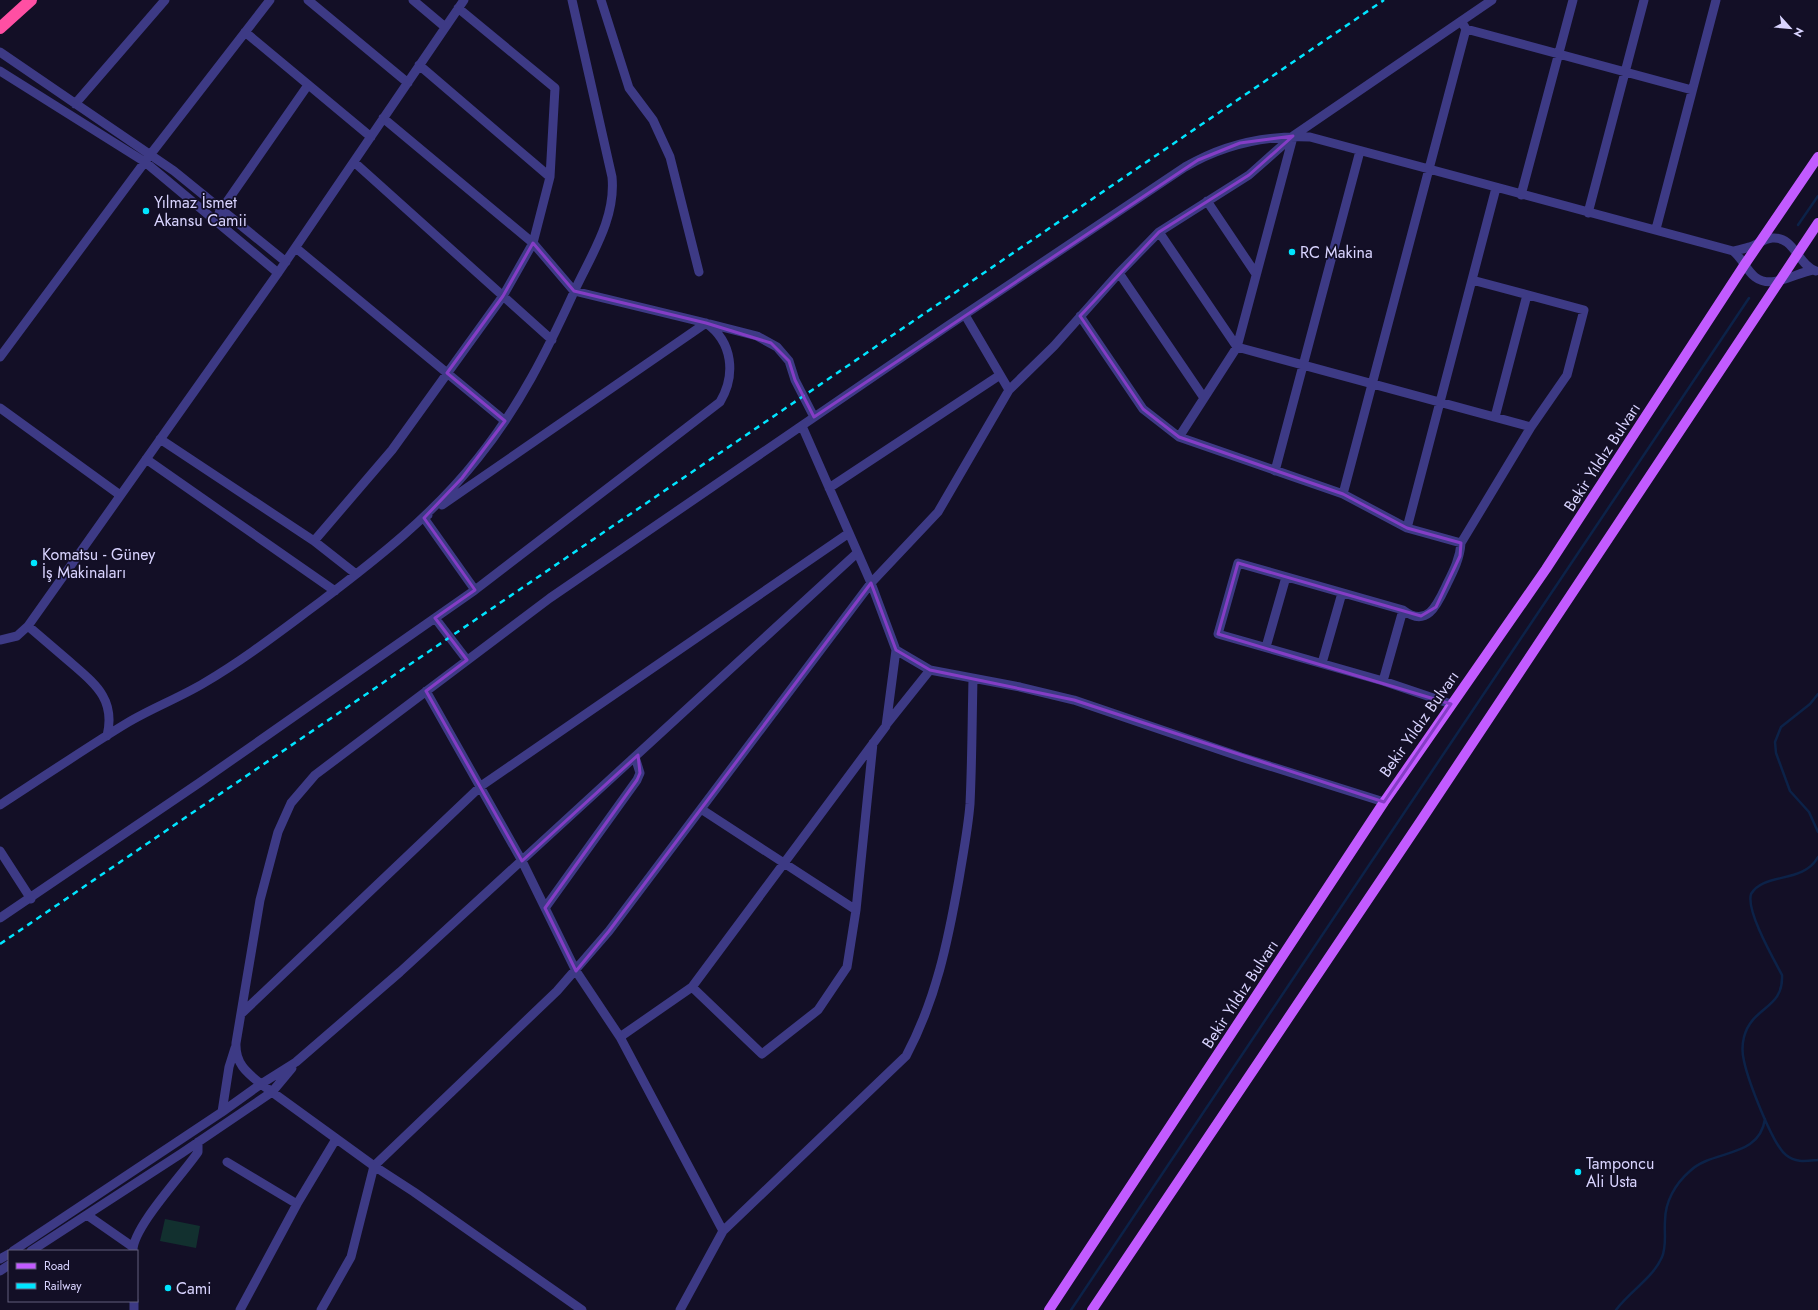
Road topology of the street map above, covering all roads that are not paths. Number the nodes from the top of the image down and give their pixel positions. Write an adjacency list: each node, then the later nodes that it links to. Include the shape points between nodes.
1 (31, 0): 16 (highway)
2 (165, 0): 26 (street)
3 (308, 0): 23 (street)
4 (413, 0): 15 (street)
5 (464, 0): 13 (street)
6 (572, 0): 60 (street, via 613,186 608,221)
7 (601, 0): 54 (street, via 629,88 653,120 670,157)
8 (1492, 0): 14 (street)
9 (1573, 0): 19 (street)
10 (1644, 0): 22 (street)
11 (1716, 0): 25 (street)
12 (268, 1): 17 (street)
13 (458, 8): 15 (street); 36 (street, via 555,88)
14 (1464, 25): 19 (street); 28 (street); 35 (street)
15 (445, 27): 20 (street)
16 (0, 28)
17 (245, 32): 24 (street); 31 (street)
18 (0, 52): 26 (street)
19 (1558, 54): 22 (street); 38 (street)
20 (419, 65): 23 (street); 36 (street)
21 (0, 71): 33 (street)
22 (1625, 72): 25 (street); 41 (street)
23 (408, 83): 27 (street)
24 (308, 85): 29 (street); 40 (street)
25 (1692, 90): 44 (street)
26 (75, 104): 31 (street)
27 (383, 118): 29 (street); 47 (street)
28 (1293, 136): 30 (street, via 1310,137); 39 (street, via 1249,174); 57 (street); 63 (street, via 1270,137 1240,143 1198,160)
29 (371, 137): 34 (street)
30 (1360, 151): 35 (street); 69 (street)
31 (150, 155): 33 (street); 40 (street)
32 (1818, 157): 46 (main road, Bekir Yıldız Bulvarı)
33 (145, 162): 42 (street); 68 (street)
34 (354, 162): 48 (street); 62 (street)
35 (1429, 169): 37 (street); 72 (street)
36 (550, 177): 47 (street)
37 (1496, 188): 38 (street); 58 (street)
38 (1521, 194): 41 (street)
39 (1206, 201): 45 (street); 57 (street)
40 (222, 210): 42 (street); 51 (street)
41 (1588, 212): 44 (street)
42 (213, 219): 55 (street)
43 (1818, 223): 50 (main road)
44 (1656, 229): 49 (street)
45 (1159, 232): 56 (street); 67 (street)
46 (1762, 241): 49 (street); 50 (street, via 1780,239); 52 (main road, Bekir Yıldız Bulvarı)
47 (533, 243): 60 (street); 62 (street)
48 (296, 248): 51 (street); 70 (street)
49 (1733, 251): 52 (street)
50 (1798, 253): 53 (street, via 1803,262); 59 (main road)
51 (286, 262): 55 (street)
52 (1746, 264): 59 (street, via 1755,277 1763,282); 113 (main road, Bekir Yıldız Bulvarı, via 1546,569)
53 (1816, 270): 59 (street)
54 (699, 272)
55 (278, 273): 83 (street)
56 (1119, 273): 64 (street); 74 (street)
57 (1256, 274): 67 (street)
58 (1472, 280): 61 (street); 75 (street)
59 (1780, 280): 153 (main road, via 1416,829)
60 (574, 291): 65 (street); 66 (street)
61 (1527, 295): 77 (street); 81 (street, via 1584,310 1567,375)
62 (503, 296): 66 (street); 70 (street)
63 (964, 315): 71 (street); 78 (street)
64 (1080, 316): 73 (street, via 1054,346); 82 (street, via 1143,409)
65 (706, 323): 78 (street, via 757,336 777,347 789,362); 89 (street); 98 (street, via 722,338 729,360 728,382 720,402)
66 (552, 340): 79 (street, via 526,389)
67 (1237, 347): 69 (street); 74 (street)
68 (0, 357)
69 (1303, 365): 72 (street); 85 (street)
70 (447, 373): 79 (street); 92 (street, via 392,450)
71 (1000, 374): 73 (street); 86 (street)
72 (1372, 384): 75 (street); 87 (street)
73 (1009, 390): 97 (street, via 938,512)
74 (1204, 398): 82 (street)
75 (1440, 402): 77 (street); 90 (street)
76 (0, 408): 88 (street)
77 (1495, 417): 81 (street)
78 (814, 418): 80 (street)
79 (505, 421): 89 (street, via 462,478)
80 (802, 426): 86 (street); 107 (street, via 556,593)
81 (1531, 427): 93 (street)
82 (1179, 437): 85 (street)
83 (160, 439): 84 (street); 92 (street)
84 (146, 459): 88 (street); 99 (street)
85 (1275, 471): 87 (street)
86 (829, 488): 91 (street)
87 (1343, 494): 90 (street)
88 (120, 495): 103 (street)
89 (424, 518): 95 (street); 98 (street)
90 (1407, 528): 93 (street)
91 (849, 533): 94 (street); 118 (street)
92 (314, 541): 95 (street)
93 (1461, 543): 101 (street, via 1460,556 1434,610 1426,615 1416,616)
94 (857, 553): 97 (street); 117 (street)
95 (356, 574): 99 (street)
96 (1286, 577): 100 (street); 105 (street); 105 (street, via 1238,563 1218,634)
97 (871, 583): 106 (street); 121 (street)
98 (475, 590): 102 (street)
99 (335, 591): 115 (street, via 229,668)
100 (1342, 593): 101 (street); 108 (street)
101 (1403, 610): 111 (street)
102 (435, 618): 107 (street); 125 (street)
103 (28, 626): 104 (street, via 17,636); 115 (street, via 100,690 109,716)
104 (0, 640)
105 (1266, 647): 108 (street)
106 (896, 650): 109 (street); 114 (street)
107 (467, 660): 112 (street)
108 (1322, 663): 111 (street)
109 (930, 670): 110 (street); 114 (street)
110 (973, 679): 119 (street, via 1074,700); 144 (street, via 970,805 964,851 942,963 919,1031 906,1056)
111 (1383, 681): 113 (street)
112 (426, 691): 118 (street); 131 (street, via 314,775 291,803 278,832 260,900)
113 (1451, 704): 119 (main road, Bekir Yıldız Bulvarı)
114 (886, 726): 116 (street)
115 (107, 736): 120 (street)
116 (873, 743): 124 (street); 127 (street)
117 (635, 757): 123 (street); 126 (street, via 640,773 637,780)
118 (481, 786): 123 (street); 131 (street)
119 (1384, 802): 152 (main road, Bekir Yıldız Bulvarı)
120 (0, 805)
121 (701, 808): 124 (street); 129 (street)
122 (0, 851): 125 (street)
123 (522, 861): 126 (street); 134 (street)
124 (783, 864): 127 (street); 130 (street)
125 (31, 899): 128 (street)
126 (545, 908): 129 (street)
127 (856, 910): 130 (street, via 847,967 818,1010 762,1054)
128 (0, 918)
129 (576, 971): 132 (street); 141 (street)
130 (692, 987): 132 (street)
131 (241, 1014): 133 (street)
132 (620, 1037): 144 (street)
133 (236, 1043): 135 (street, via 240,1065); 137 (street, via 229,1067)
134 (296, 1062): 135 (street); 136 (street)
135 (261, 1084): 136 (street); 137 (street)
136 (272, 1092): 138 (street); 139 (street)
137 (222, 1112): 146 (street)
138 (336, 1139): 141 (street); 142 (street)
139 (198, 1142): 143 (street); 145 (street, via 198,1152 150,1216)
140 (227, 1162): 142 (street)
141 (374, 1166): 149 (street, via 351,1257); 150 (street)
142 (297, 1204): 148 (street)
143 (87, 1215): 145 (street); 147 (street)
144 (723, 1231): 151 (street)
145 (133, 1249)
146 (15, 1250)
147 (33, 1250)
148 (240, 1310)
149 (321, 1310)
150 (582, 1310)
151 (680, 1310)
152 (1049, 1310)
153 (1092, 1310)

